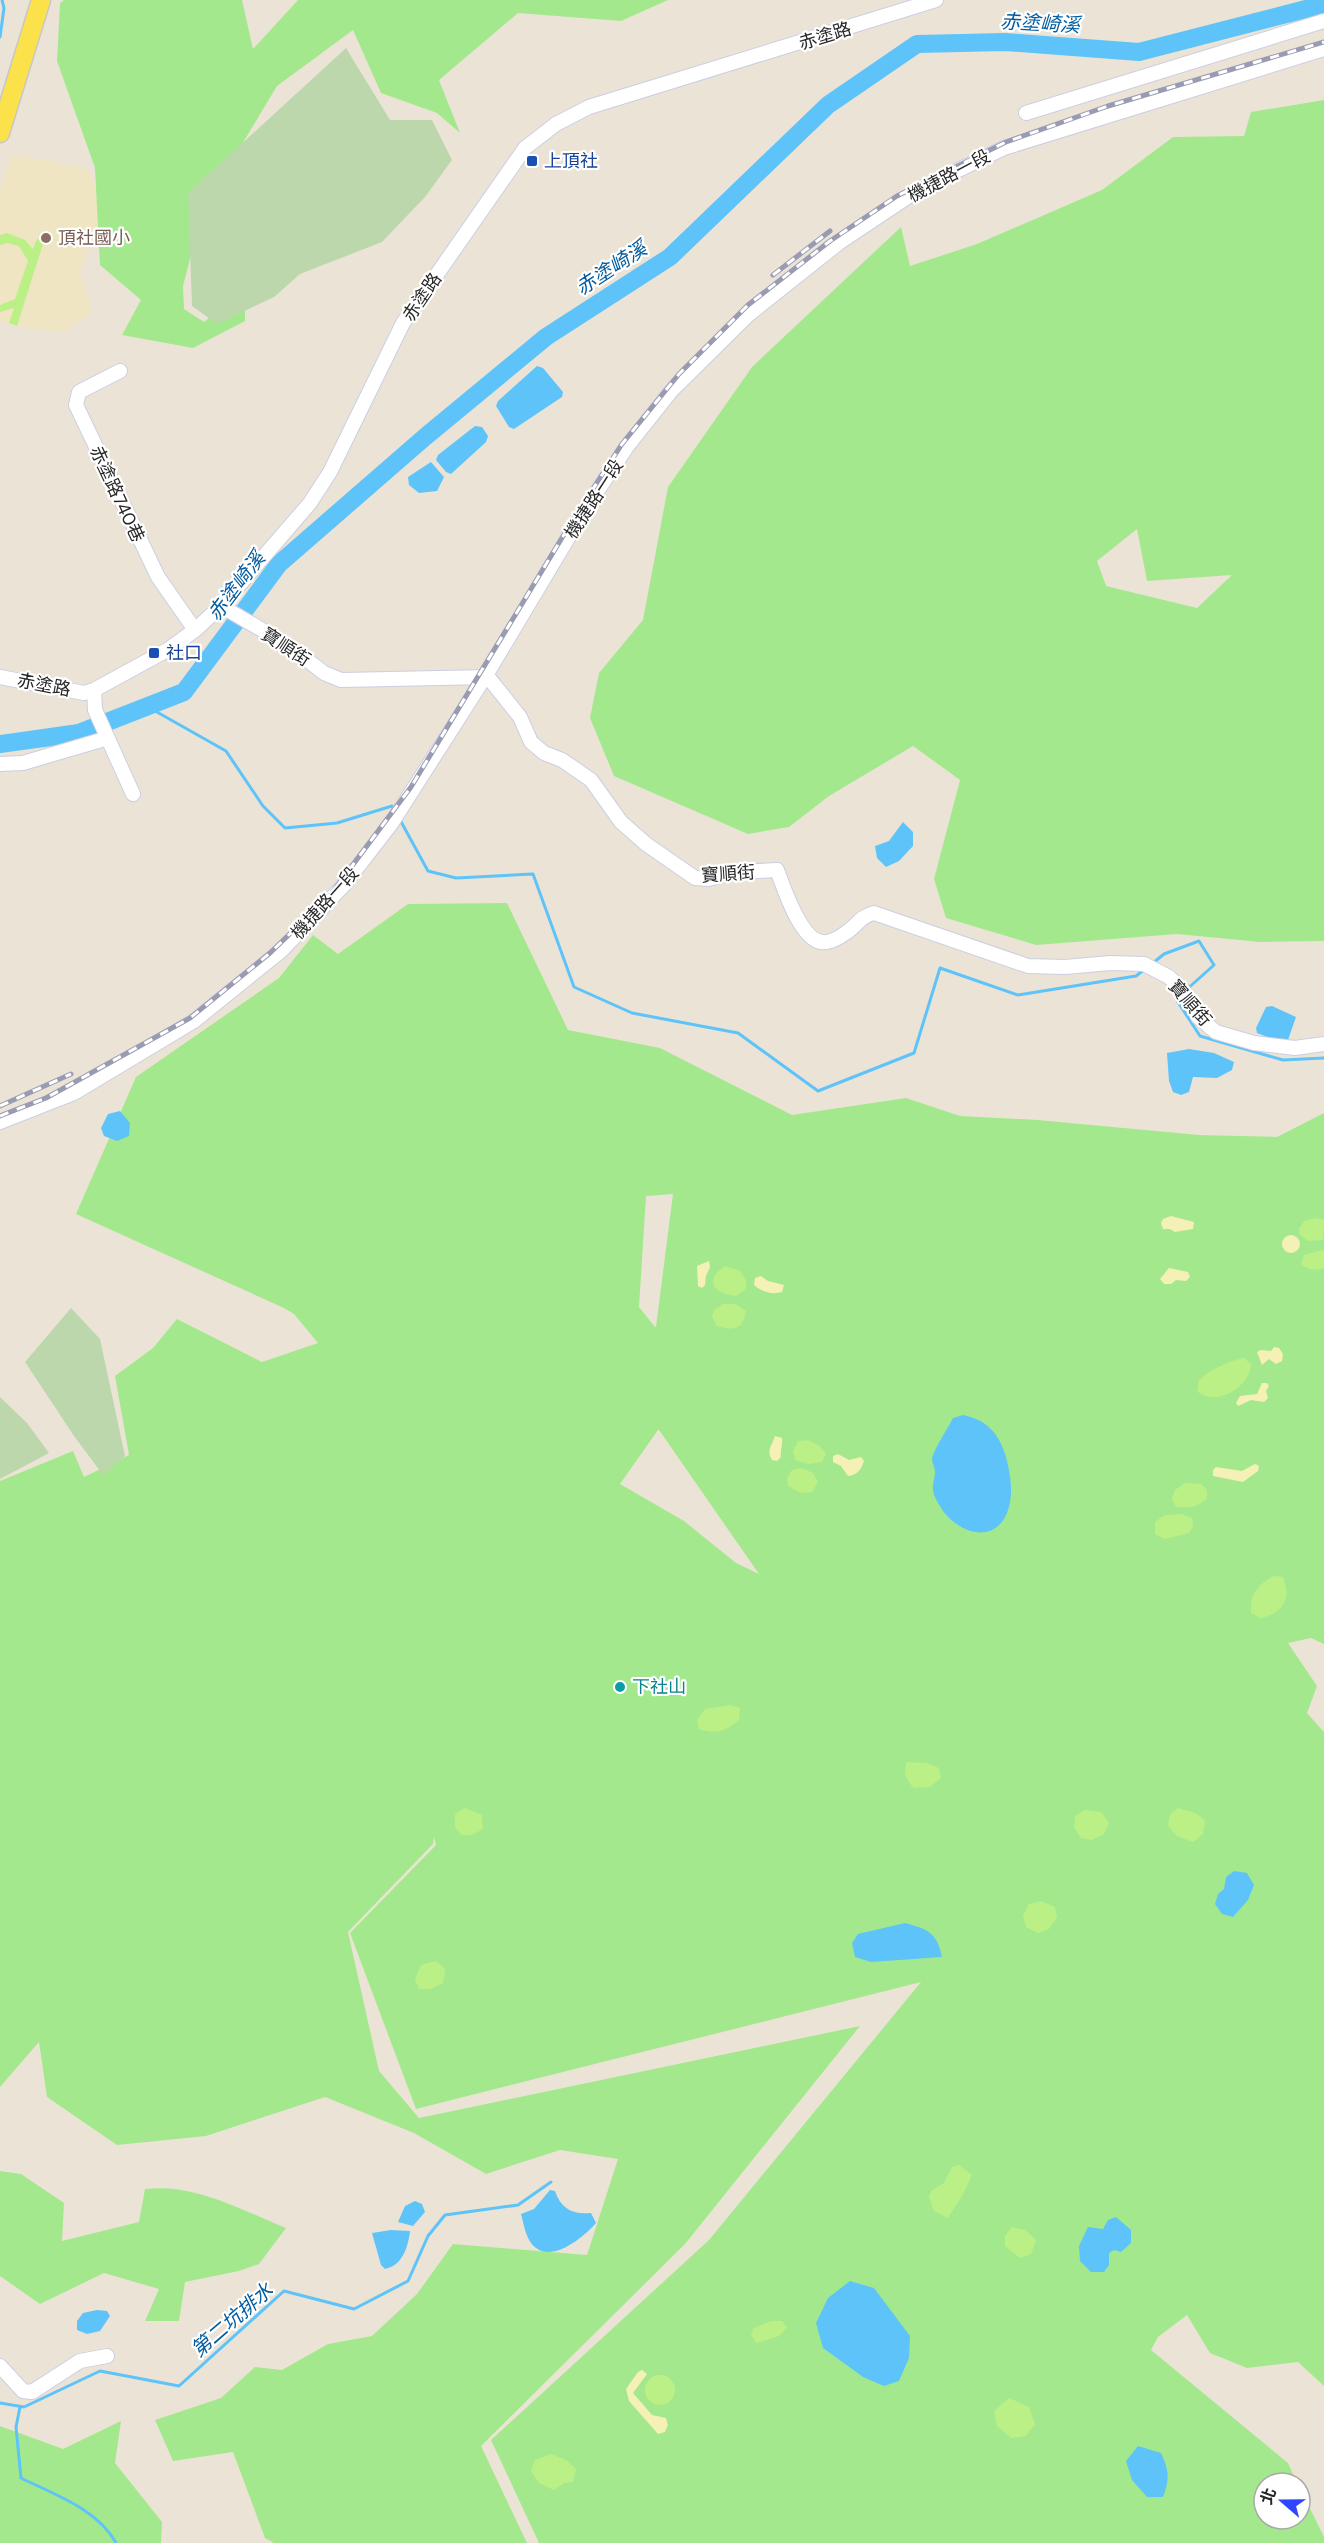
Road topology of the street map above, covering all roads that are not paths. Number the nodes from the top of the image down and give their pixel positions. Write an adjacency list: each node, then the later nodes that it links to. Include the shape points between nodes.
1 (41, 0): 6 (main road)
2 (936, 0): 8 (street, 赤塗路, via 589,107 556,124 525,148 403,323 330,472 310,503)
3 (1324, 21): 5 (street)
4 (1324, 49): 10 (street, 機捷路一段, via 1004,148 921,188 840,242 748,315 672,390 626,448 586,508)
5 (1026, 113)
6 (0, 133)
7 (120, 371): 9 (street, 赤塗路740巷, via 79,392 76,405 158,578)
8 (226, 608): 9 (street, 赤塗路); 10 (street, 寶順街, via 288,645 324,673 341,680)
9 (195, 630): 12 (street, 赤塗路, via 169,649)
10 (485, 676): 16 (street, 寶順街, via 520,717 531,742 591,780 621,822 694,878 777,870 801,926 813,939 826,942 874,913 1028,966 1144,964 1169,977 1188,996 1198,1017 1216,1032 1295,1048); 17 (street, 機捷路一段, via 397,815 343,886 282,950 194,1021 74,1094)
11 (0, 677): 12 (street, 赤塗路, via 84,693)
12 (94, 690): 13 (street, via 95,710)
13 (106, 736): 14 (street, via 23,763); 15 (street)
14 (0, 764)
15 (133, 794)
16 (1324, 1044)
17 (0, 1122)
18 (108, 2356): 19 (street, via 80,2361 32,2392 23,2391)
19 (0, 2366)

